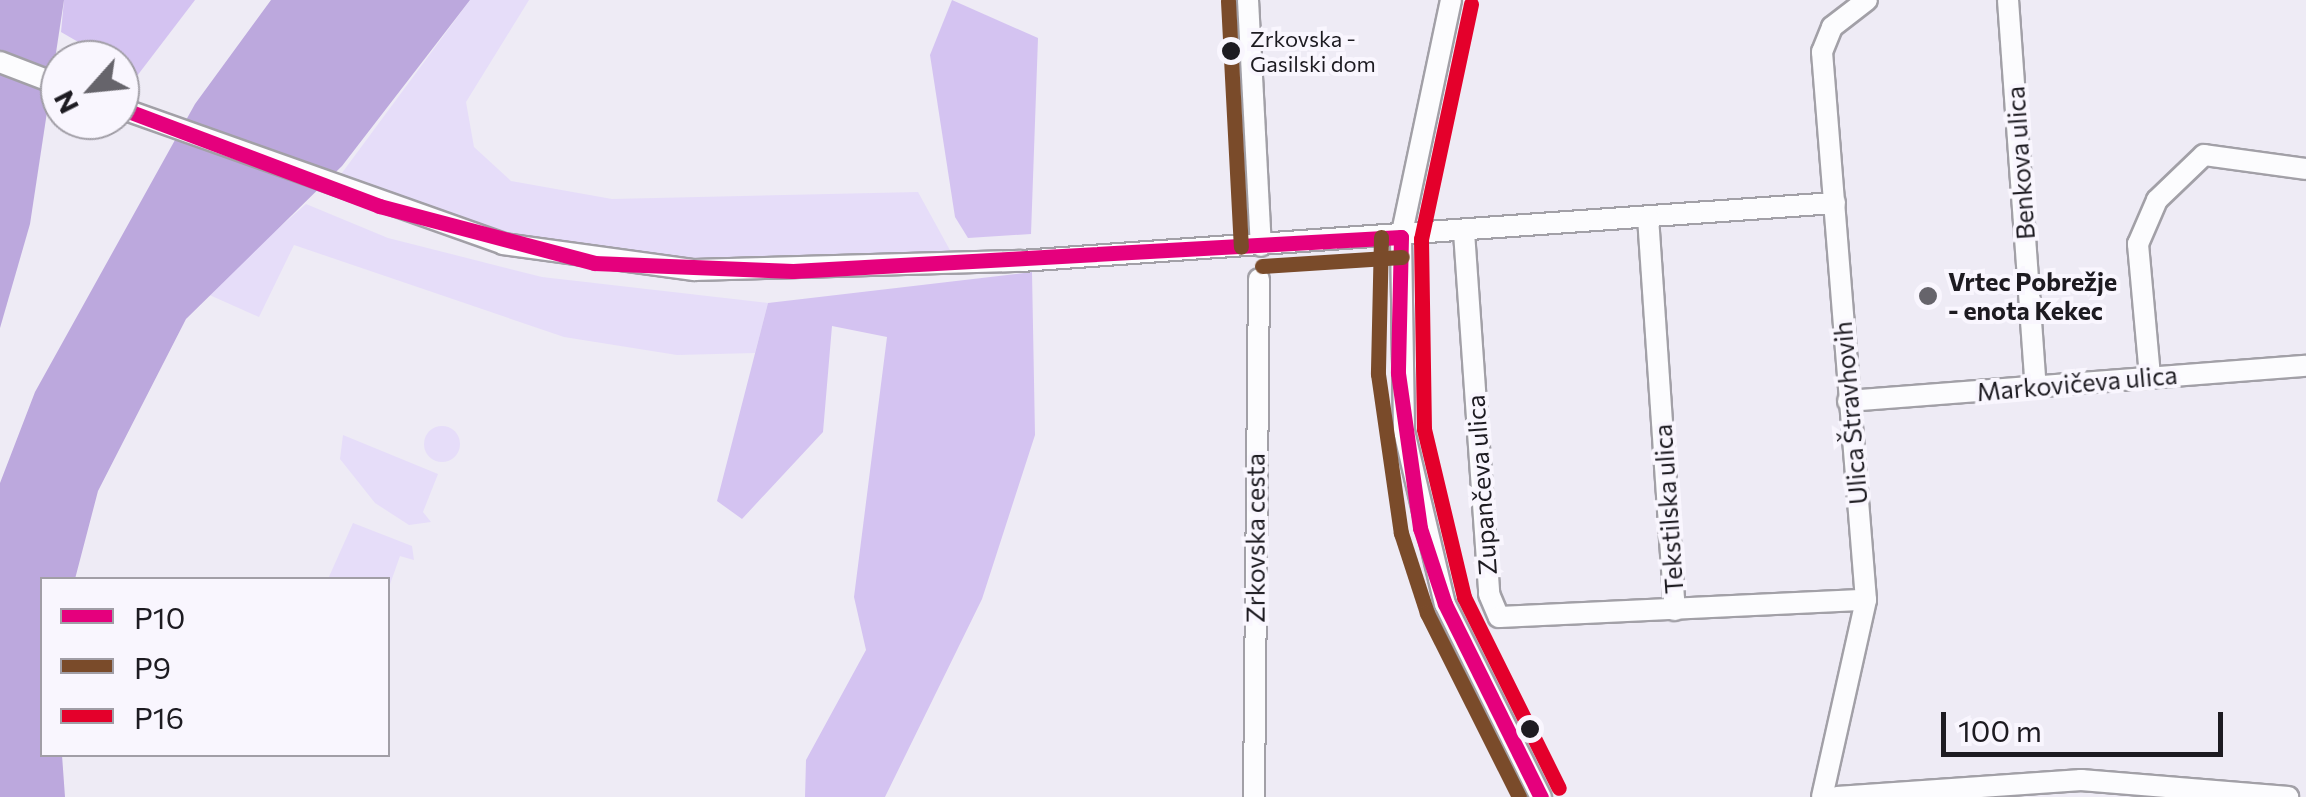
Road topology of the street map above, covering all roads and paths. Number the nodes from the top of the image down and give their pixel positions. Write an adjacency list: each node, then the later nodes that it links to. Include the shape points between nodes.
1 (1248, 0): 13 (street)
2 (1451, 0): 12 (street)
3 (1867, 0): 9 (street, Ulica Štravhovih, via 1832,27 1822,52)
4 (2008, 0): 17 (street, Benkova ulica)
5 (0, 62): 6 (street)
6 (40, 77)
7 (140, 116): 13 (street, via 379,206 594,264 908,266)
8 (2306, 169): 16 (street, via 2204,155 2174,177 2138,244)
9 (1835, 203): 10 (street); 18 (street, Ulica Štravhovih)
10 (1648, 217): 11 (street); 20 (street, Tekstilska ulica)
11 (1464, 232): 12 (street); 20 (street, Zupančeva ulica, via 1491,606 1509,623)
12 (1402, 237): 13 (street); 22 (street, via 1398,373 1420,528 1445,604)
13 (1261, 246)
14 (1259, 279): 21 (street, Zrkovska cesta)
15 (2306, 366): 16 (street, Markovičeva ulica)
16 (2150, 376): 17 (street, Markovičeva ulica)
17 (2036, 387): 18 (street, Markovičeva ulica)
18 (1848, 400): 19 (street, Ulica Štravhovih)
19 (1866, 600): 20 (street, Tekstilska ulica); 23 (street, Ulica Štravhovih)
20 (1675, 610)
21 (1254, 797)
22 (1541, 797)
23 (1822, 797)
24 (1837, 797): 25 (street, via 2062,780)
25 (2288, 797)

